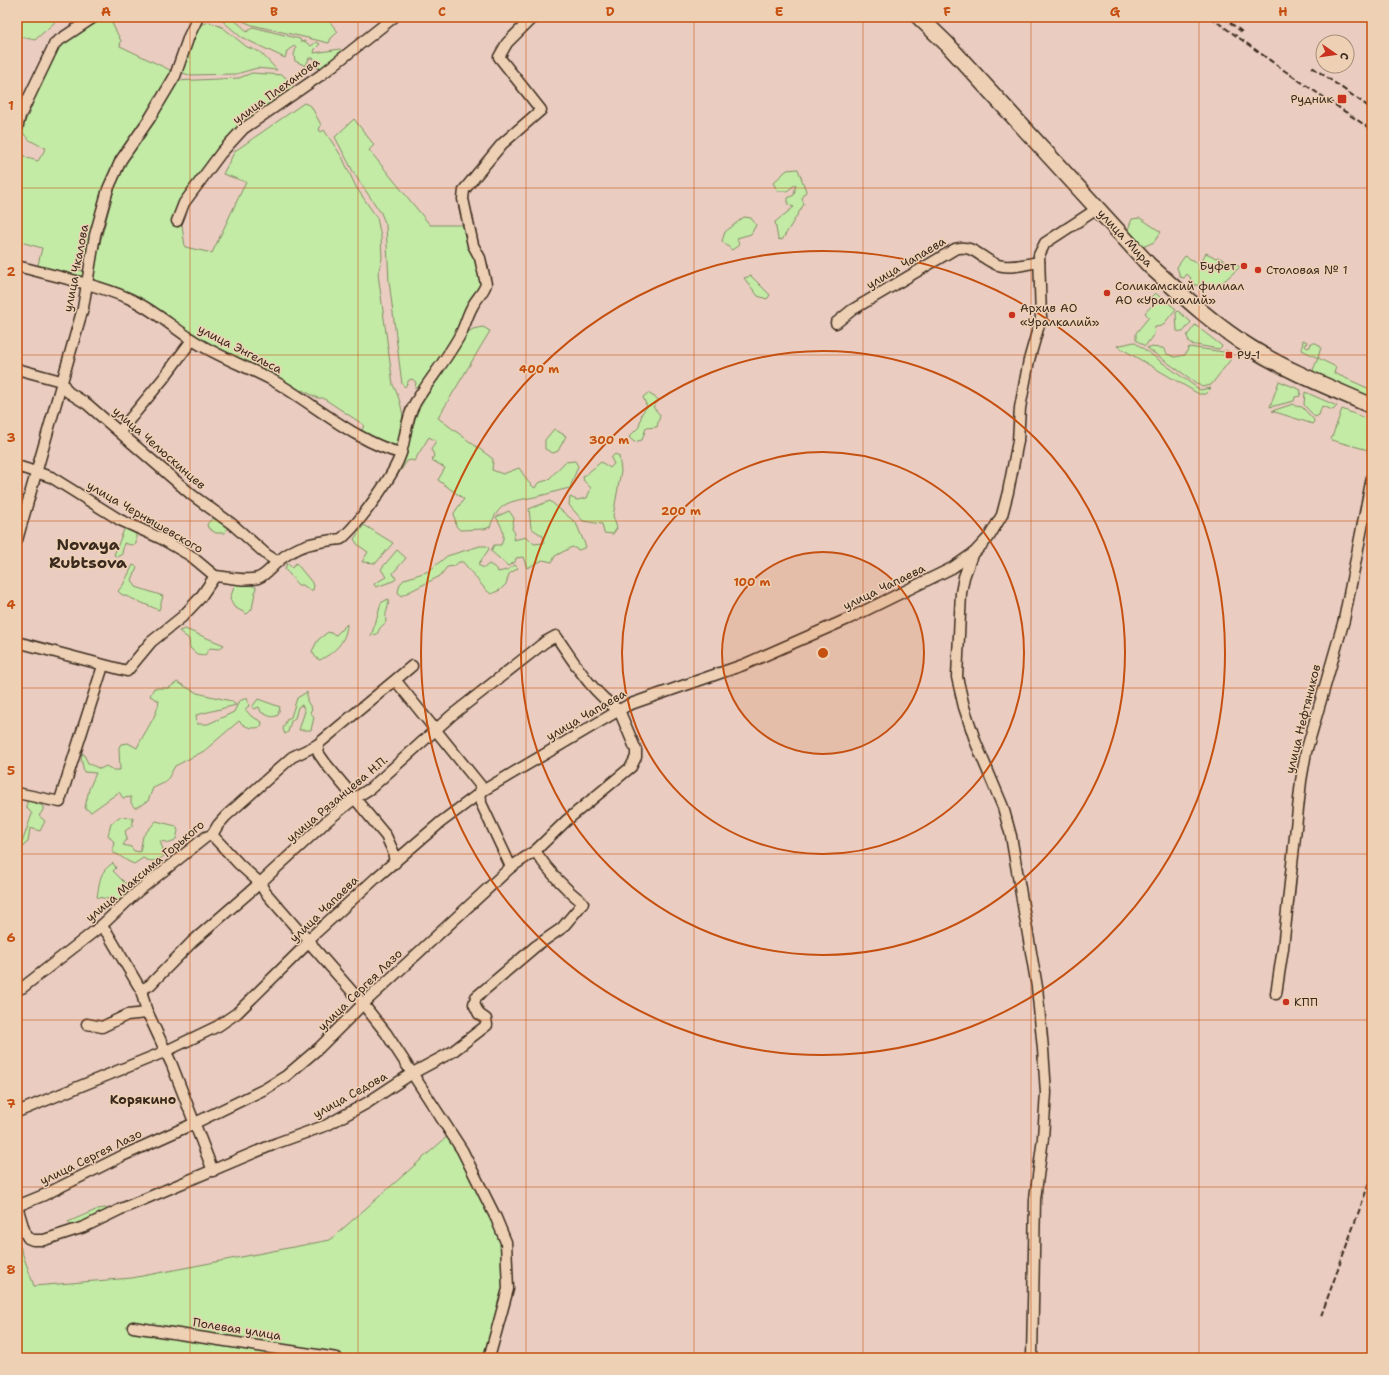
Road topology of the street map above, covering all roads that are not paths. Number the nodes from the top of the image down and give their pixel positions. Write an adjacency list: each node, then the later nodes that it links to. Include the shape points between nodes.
1 (94, 17): 6 (street, via 55,43 20,116)
2 (198, 17): 11 (street, улица Чкалова, via 175,76 121,160 108,189 95,235)
3 (394, 17): 8 (street, улица Плеханова, via 321,75 243,129 221,153 184,203)
4 (533, 17): 18 (street, via 507,43 499,57 541,110 502,144 464,190 463,199 473,245 480,258 486,284 468,314 460,334 415,404 406,423)
5 (919, 17): 7 (highway, улица Мира, via 947,44)
6 (17, 129)
7 (1098, 209): 9 (street, улица Чапаева, via 1045,243 1039,254); 16 (highway, улица Мира, via 1149,265 1178,292 1235,337 1264,356)
8 (177, 221)
9 (1039, 262): 12 (street, улица Чапаева, via 998,265 977,252 961,247 852,310); 23 (street, улица Чапаева, via 1041,318 1020,408 1019,433 1008,492 1002,515 990,536)
10 (17, 266): 11 (street, улица Энгельса)
11 (88, 284): 13 (street, улица Энгельса, via 129,299 165,320); 15 (street, улица Чкалова)
12 (836, 323)
13 (192, 340): 17 (street); 18 (street, улица Энгельса, via 272,380 378,445)
14 (17, 369): 15 (street)
15 (61, 381): 17 (street, улица Челюскинцев, via 68,392); 20 (street, улица Чкалова)
16 (1372, 406)
17 (120, 431): 24 (street, улица Челюскинцев, via 192,495)
18 (401, 453): 24 (street, via 391,476 343,537 312,542)
19 (17, 466): 20 (street, улица Чернышевского)
20 (36, 472): 22 (street, улица Чкалова); 25 (street, улица Чернышевского, via 51,478 120,520 160,538 191,556)
21 (1372, 477): 45 (street, улица Нефтяников, via 1344,620 1306,752)
22 (17, 540)
23 (972, 555): 30 (street, улица Чапаева, via 938,575 850,618 743,665 628,704); 58 (street, via 961,593 957,677 976,743 1003,807 1011,836 1037,987 1043,1049 1046,1093 1035,1199)
24 (278, 562): 25 (street, via 260,578 250,580)
25 (215, 576): 27 (street, via 200,598 182,617 151,642 127,671)
26 (17, 642): 27 (street)
27 (103, 666): 33 (street, via 60,800)
28 (412, 666): 29 (street, улица Максима Горького)
29 (396, 681): 31 (street); 32 (street, улица Максима Горького)
30 (619, 710): 31 (street, улица Рязанцева Н.П., via 590,683 556,636 452,715); 34 (street, улица Чапаева); 37 (street, улица Сергея Лазо, via 636,750 634,763 566,820)
31 (436, 731): 34 (street, via 480,785); 35 (street, улица Рязанцева Н.П., via 371,788)
32 (317, 745): 35 (street, via 319,754 326,764); 36 (street, улица Максима Горького, via 292,757 275,771 218,825)
33 (17, 793)
34 (480, 793): 38 (street, улица Чапаева, via 441,822); 39 (street, via 481,803)
35 (355, 798): 38 (street, via 388,840); 40 (street, улица Рязанцева Н.П.)
36 (212, 835): 40 (street); 41 (street, улица Максима Горького, via 206,837 137,892)
37 (535, 851): 39 (street, улица Сергея Лазо); 50 (street, улица Седова, via 546,869 583,903 562,928 536,946 476,997 474,1004 479,1014 486,1019 487,1025 452,1052)
38 (395, 863): 42 (street, улица Чапаева)
39 (511, 867): 46 (street, улица Сергея Лазо)
40 (260, 883): 42 (street, via 264,892); 44 (street, улица Рязанцева Н.П.)
41 (101, 926): 43 (street, улица Максима Горького); 44 (street)
42 (309, 939): 46 (street); 49 (street, улица Чапаева, via 306,945 237,1013 218,1026)
43 (22, 988)
44 (142, 990): 47 (street)
45 (1276, 994)
46 (363, 1004): 50 (street, via 386,1034); 52 (street, улица Сергея Лазо, via 319,1048 286,1076 265,1089)
47 (147, 1013): 48 (street, via 127,1015 102,1027); 49 (street)
48 (87, 1024)
49 (164, 1052): 51 (street, улица Чапаева); 52 (street, via 172,1065)
50 (411, 1074): 53 (street, улица Седова, via 327,1125 277,1143); 57 (street, via 462,1150 506,1242 508,1289)
51 (17, 1112)
52 (194, 1123): 53 (street); 54 (street, улица Сергея Лазо)
53 (213, 1171): 54 (street, улица Седова, via 84,1227 44,1240 28,1238)
54 (17, 1206)
55 (133, 1326): 56 (street, Полевая улица)
56 (337, 1358)
57 (489, 1358)
58 (1032, 1358)

